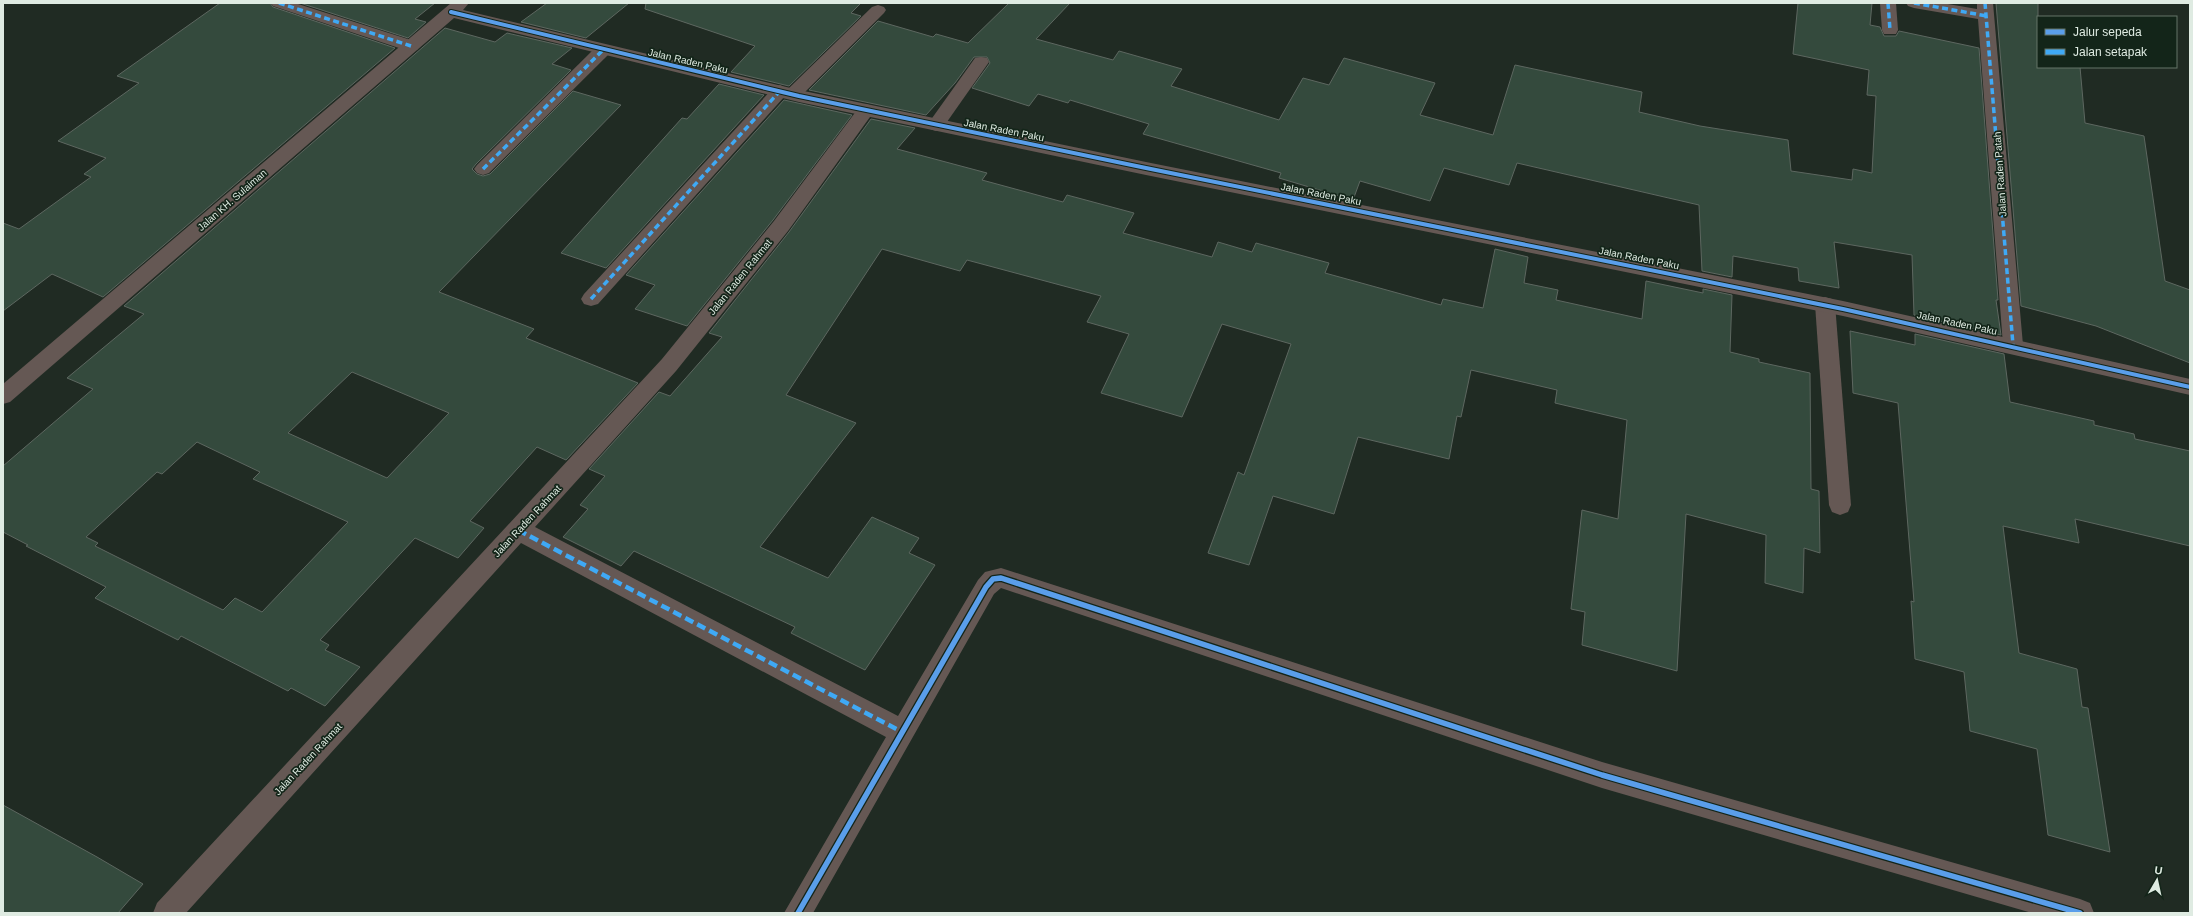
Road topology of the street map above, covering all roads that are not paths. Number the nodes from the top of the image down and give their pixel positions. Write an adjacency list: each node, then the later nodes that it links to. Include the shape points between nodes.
1 (279, 3): 8 (street)
2 (1888, 3): 7 (street)
3 (1914, 3): 6 (street)
4 (456, 8): 8 (street, Jalan KH. Sulaiman); 9 (street, Jalan Raden Paku)
5 (878, 10): 11 (street)
6 (1986, 10): 17 (street, Jalan Raden Patah)
7 (1890, 30)
8 (411, 46): 19 (street, Jalan KH. Sulaiman)
9 (603, 50): 11 (street, Jalan Raden Paku); 14 (street)
10 (981, 62): 13 (lane)
11 (786, 93): 12 (street, Jalan Raden Paku); 15 (street)
12 (866, 110): 13 (street, Jalan Raden Paku); 21 (street, Jalan Raden Rahmat, via 781,226 670,365)
13 (936, 125): 16 (street, Jalan Raden Paku)
14 (483, 169)
15 (591, 299)
16 (1825, 304): 17 (street, Jalan Raden Paku); 20 (street)
17 (2012, 345): 18 (street, Jalan Raden Paku)
18 (2190, 387)
19 (3, 396)
20 (1840, 505)
21 (518, 530): 22 (street); 23 (street, Jalan Raden Rahmat)
22 (902, 732): 24 (street); 25 (street, via 986,587 993,579 1007,579 1602,775)
23 (167, 913)
24 (798, 913)
25 (2080, 913)

